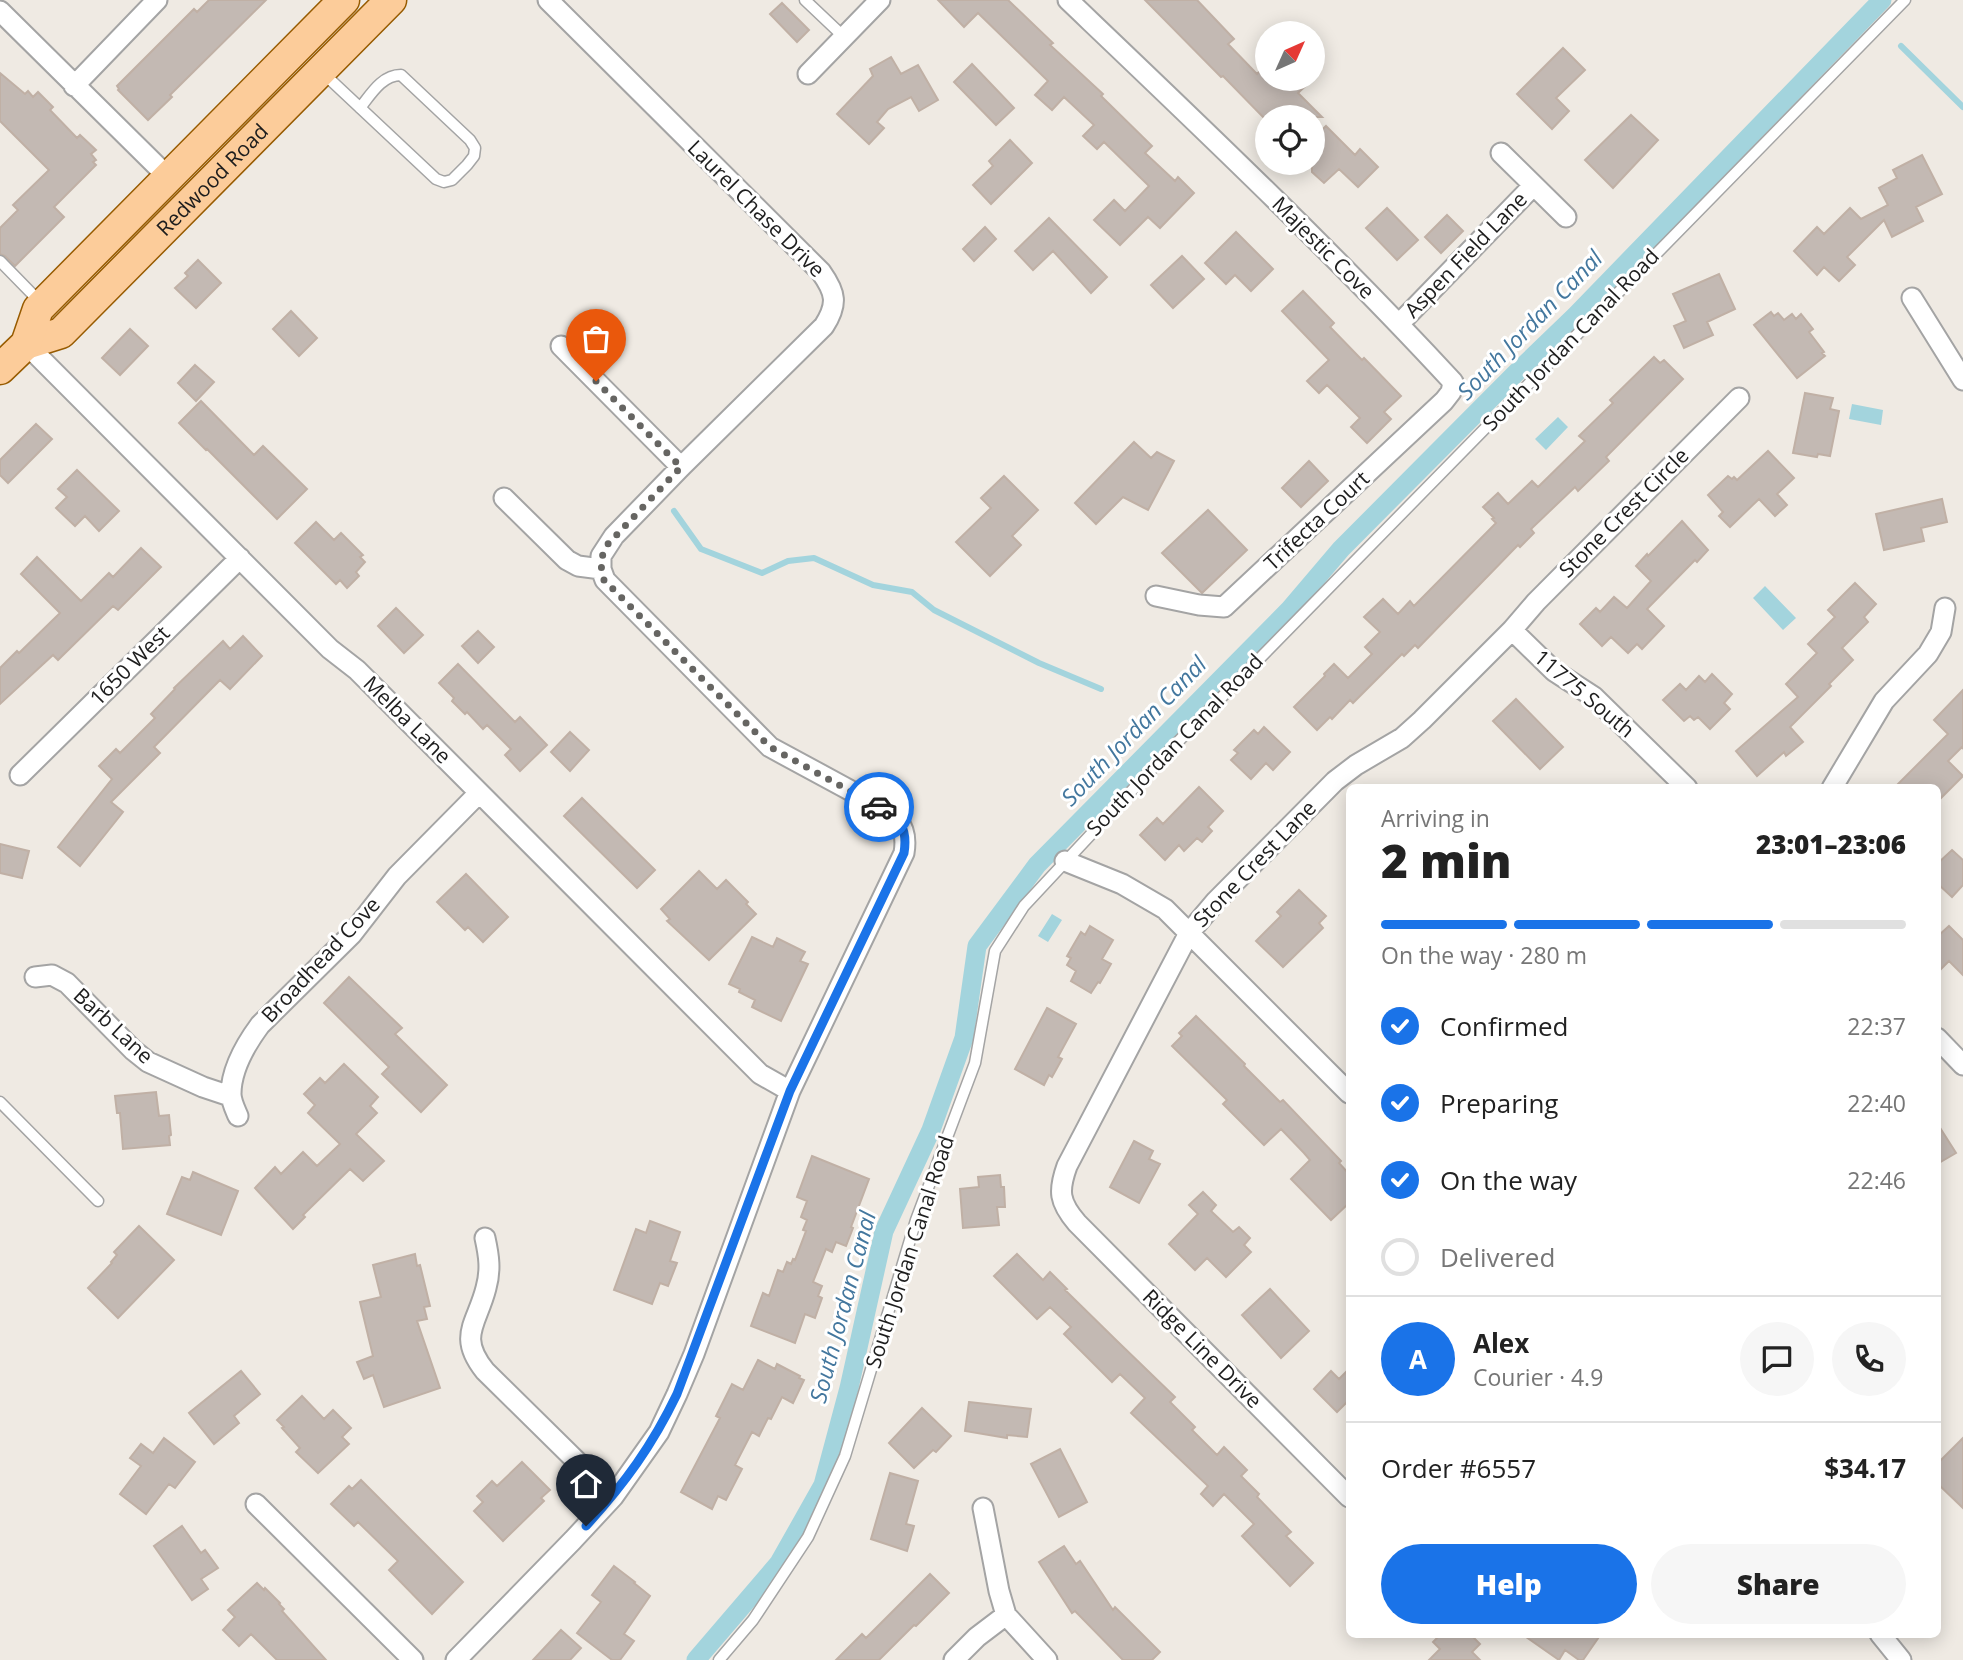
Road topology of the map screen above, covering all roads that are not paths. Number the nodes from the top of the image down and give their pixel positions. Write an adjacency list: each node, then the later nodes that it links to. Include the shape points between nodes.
1 (157, 0): 13 (street)
2 (344, 0): 16 (main road, Redwood Road)
3 (391, 0): 11 (main road, Redwood Road)
4 (548, 0): 29 (street, Laurel Chase Drive, via 821,272 835,301 824,327)
5 (805, 0): 10 (lane)
6 (880, 0): 10 (street)
7 (1068, 0): 22 (street, Majestic Cove)
8 (1905, 0): 40 (lane, South Jordan Canal Road)
9 (0, 11): 13 (street)
10 (844, 37): 12 (street)
11 (321, 72): 14 (lane); 23 (main road, Redwood Road, via 61,333)
12 (808, 74)
13 (74, 86): 16 (street)
14 (360, 107): 14 (lane, via 436,179 452,180 474,156 470,140 401,75 383,80)
15 (1501, 153): 17 (street, Aspen Field Lane)
16 (168, 177): 21 (main road, Redwood Road)
17 (1533, 186): 18 (street, Aspen Field Lane); 22 (street, Aspen Field Lane)
18 (1566, 217)
19 (0, 261): 21 (lane)
20 (1912, 298): 26 (street)
21 (43, 305): 23 (main road, Redwood Road)
22 (1399, 324): 27 (street, Majestic Cove)
23 (26, 344): 25 (main road, Redwood Road); 31 (street, Melba Lane)
24 (561, 346): 29 (street)
25 (0, 369)
26 (1963, 380)
27 (1453, 382): 33 (street, Trifecta Court, via 1444,401 1224,607)
28 (1739, 398): 35 (street, Stone Crest Circle)
29 (681, 467): 32 (street, Laurel Chase Drive, via 607,545)
30 (504, 498): 32 (street, via 567,561)
31 (240, 558): 36 (street, 1650 West); 39 (street, Melba Lane)
32 (601, 569): 46 (street, via 612,589 770,747 890,812 904,830 904,853)
33 (1156, 596)
34 (1945, 607): 38 (street, via 1941,632 1928,654 1884,701)
35 (1512, 630): 37 (street, 11775 South, via 1554,671 1594,697); 41 (street, Stone Crest Lane, via 1402,738 1335,781)
36 (20, 775)
37 (1682, 784)
38 (1834, 784)
39 (479, 793): 46 (street, Melba Lane, via 760,1074); 47 (street, Broadhead Cove, via 397,876 352,934 260,1025 242,1054)
40 (1065, 861): 41 (street, via 1144,895); 61 (lane, South Jordan Canal Road, via 1024,906 995,951 975,1063 916,1220 845,1456 808,1536 753,1620)
41 (1189, 933): 45 (street); 50 (street, Stone Crest Lane, via 1068,1166)
42 (35, 977): 47 (street, Barb Lane, via 52,975 67,983 148,1062)
43 (1941, 1041): 44 (street)
44 (1960, 1054)
45 (1346, 1090)
46 (790, 1091): 54 (street, via 677,1394 659,1432)
47 (230, 1096): 49 (street)
48 (0, 1102): 51 (lane)
49 (238, 1116)
50 (1061, 1197): 53 (street, Ridge Line Drive, via 1077,1223)
51 (98, 1202)
52 (485, 1238): 54 (street, via 490,1263 471,1334 475,1358)
53 (1346, 1493)
54 (613, 1497): 60 (street)
55 (257, 1504): 59 (street)
56 (983, 1507): 57 (street)
57 (1006, 1615): 62 (street); 63 (street)
58 (1883, 1638): 64 (street)
59 (412, 1660)
60 (456, 1660)
61 (719, 1660)
62 (954, 1660)
63 (1047, 1660)
64 (1901, 1660)

